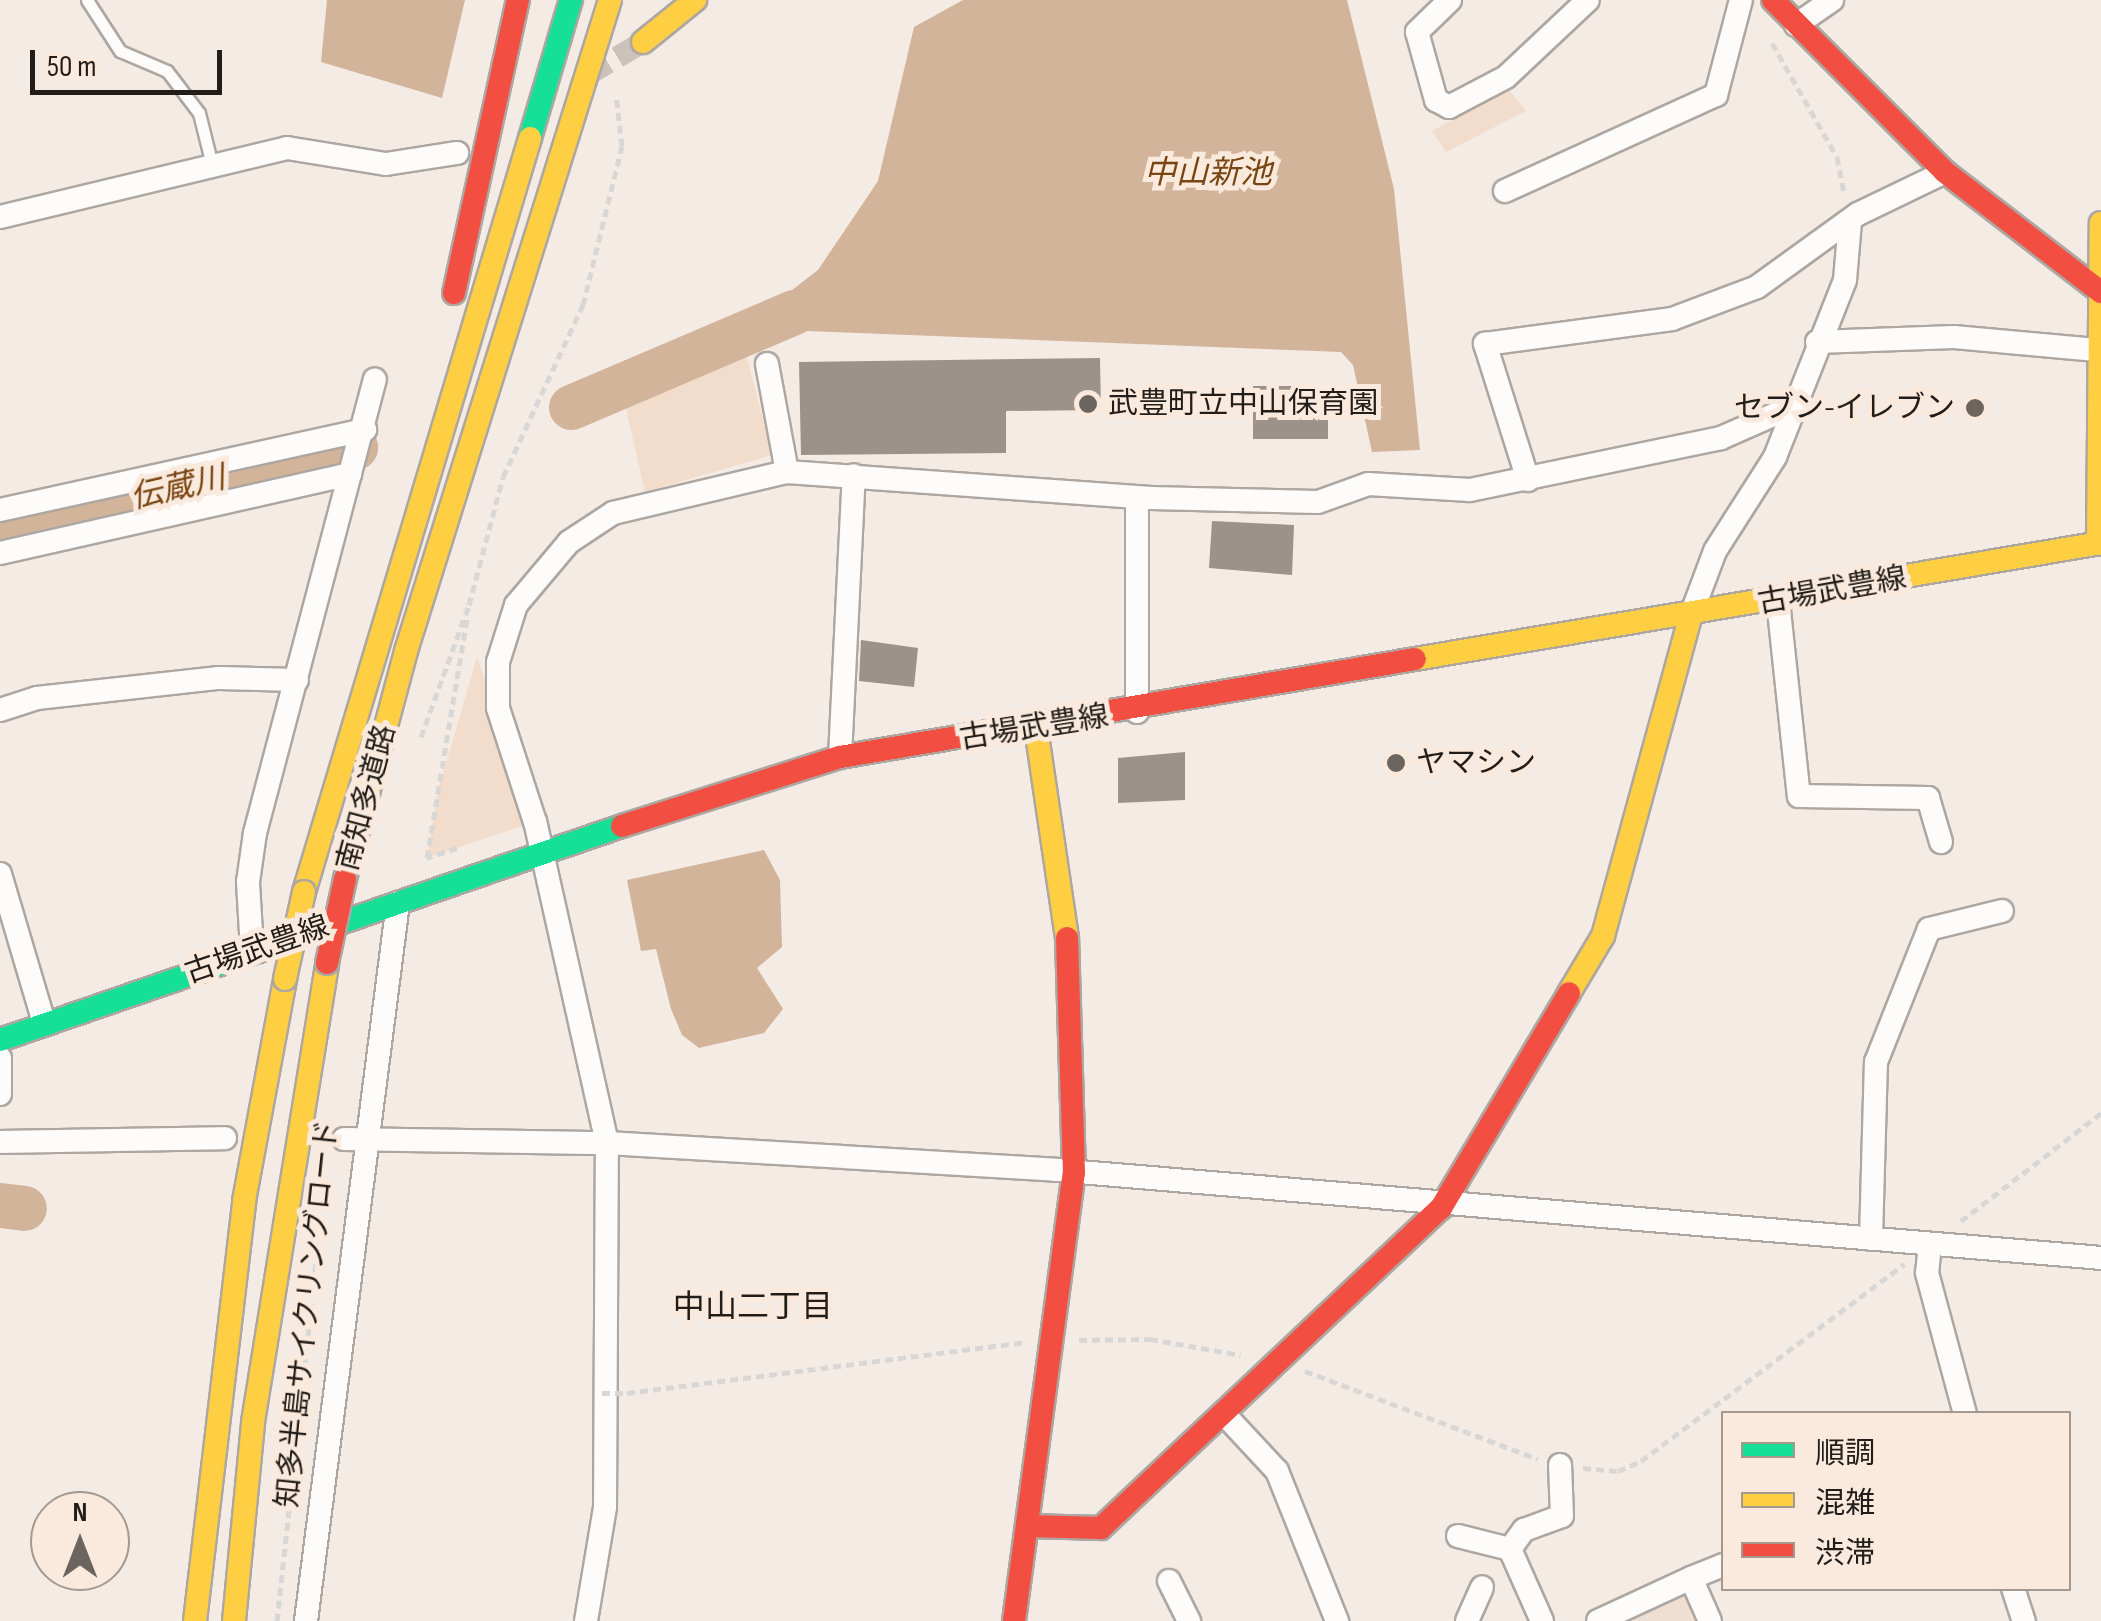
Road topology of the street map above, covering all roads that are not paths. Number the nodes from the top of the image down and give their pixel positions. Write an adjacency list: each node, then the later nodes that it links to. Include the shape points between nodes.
1 (88, 0): 15 (lane, via 120,51 166,71 199,113)
2 (518, 0): 22 (main road)
3 (571, 0): 39 (main road, 南知多道路)
4 (610, 0): 23 (main road, 南知多道路)
5 (629, 0): 23 (main road, via 558,232)
6 (695, 0): 13 (main road)
7 (1450, 0): 8 (street, via 1416,32 1436,100 1449,107 1506,77)
8 (1588, 0)
9 (1741, 0): 17 (street, via 1716,95)
10 (1773, 0): 12 (main road)
11 (1832, 0): 12 (street)
12 (1796, 25): 16 (main road)
13 (643, 42)
14 (457, 153): 15 (street, via 386,164 287,148)
15 (212, 165): 18 (street)
16 (1946, 172): 19 (street); 21 (main road)
17 (1505, 190)
18 (0, 217)
19 (1850, 222): 24 (street, via 1845,280); 34 (street, via 1757,287 1672,319 1485,344)
20 (2101, 223): 21 (main road)
21 (2100, 291): 26 (main road)
22 (449, 312)
23 (509, 330): 78 (main road, 南知多道路, bridge, via 406,651 327,963 267,1326)
24 (1817, 342): 26 (street, via 1954,337); 29 (street)
25 (439, 350): 39 (main road)
26 (2096, 350): 37 (main road)
27 (767, 364): 31 (street)
28 (375, 380): 30 (street)
29 (1790, 408): 34 (street, via 1721,438); 41 (street, via 1774,457 1715,551)
30 (364, 431): 32 (street); 36 (street)
31 (787, 472): 33 (street); 48 (street, via 614,514 569,542 516,605 498,662 498,708)
32 (351, 473): 38 (street); 42 (street)
33 (854, 475): 35 (street); 46 (street)
34 (1528, 480): 35 (street, via 1470,490 1368,484 1318,502)
35 (1136, 498): 44 (street)
36 (0, 510)
37 (2099, 544): 40 (main road, 古場武豊線)
38 (0, 553)
39 (389, 591): 77 (main road, 南知多道路, bridge, via 284,979 244,1201)
40 (1778, 601): 41 (main road, 古場武豊線); 47 (street, via 1799,796 1928,798)
41 (1691, 615): 44 (main road, 古場武豊線); 62 (main road, via 1603,936)
42 (297, 680): 43 (street, via 219,678 37,698); 52 (street, via 255,832)
43 (0, 710)
44 (1137, 712): 45 (main road, 古場武豊線)
45 (1036, 728): 46 (main road, 古場武豊線); 61 (main road, via 1067,920)
46 (840, 757): 48 (main road, 古場武豊線)
47 (1941, 842)
48 (541, 852): 50 (main road, 古場武豊線); 60 (street)
49 (0, 874): 53 (street)
50 (398, 904): 52 (main road, 古場武豊線); 58 (street)
51 (2002, 911): 63 (street, via 1929,929 1882,1046)
52 (252, 950): 53 (main road, 古場武豊線)
53 (44, 1024): 54 (main road, 古場武豊線)
54 (0, 1040)
55 (0, 1058): 56 (street)
56 (0, 1094)
57 (225, 1138): 59 (street)
58 (354, 1139): 60 (street); 79 (street)
59 (0, 1142)
60 (608, 1144): 61 (street); 80 (street, via 605,1506)
61 (1074, 1174): 62 (street); 69 (main road)
62 (1441, 1208): 63 (street); 67 (main road)
63 (1871, 1239): 64 (street)
64 (1930, 1245): 65 (street); 66 (street, via 1928,1273)
65 (2101, 1258)
66 (1964, 1411)
67 (1225, 1415): 69 (main road, via 1102,1528); 83 (street, via 1278,1471)
68 (1560, 1465): 71 (street, via 1562,1516 1524,1530)
69 (1029, 1526): 81 (main road)
70 (1458, 1536): 71 (street)
71 (1510, 1549): 85 (street)
72 (1721, 1566): 73 (street)
73 (1691, 1578): 86 (street); 87 (street)
74 (1169, 1581): 82 (street)
75 (1482, 1587): 84 (street)
76 (2014, 1591): 88 (street)
77 (196, 1621)
78 (234, 1621)
79 (306, 1621)
80 (586, 1621)
81 (1014, 1621)
82 (1189, 1621)
83 (1337, 1621)
84 (1467, 1621)
85 (1542, 1621)
86 (1598, 1621)
87 (1710, 1621)
88 (2024, 1621)

